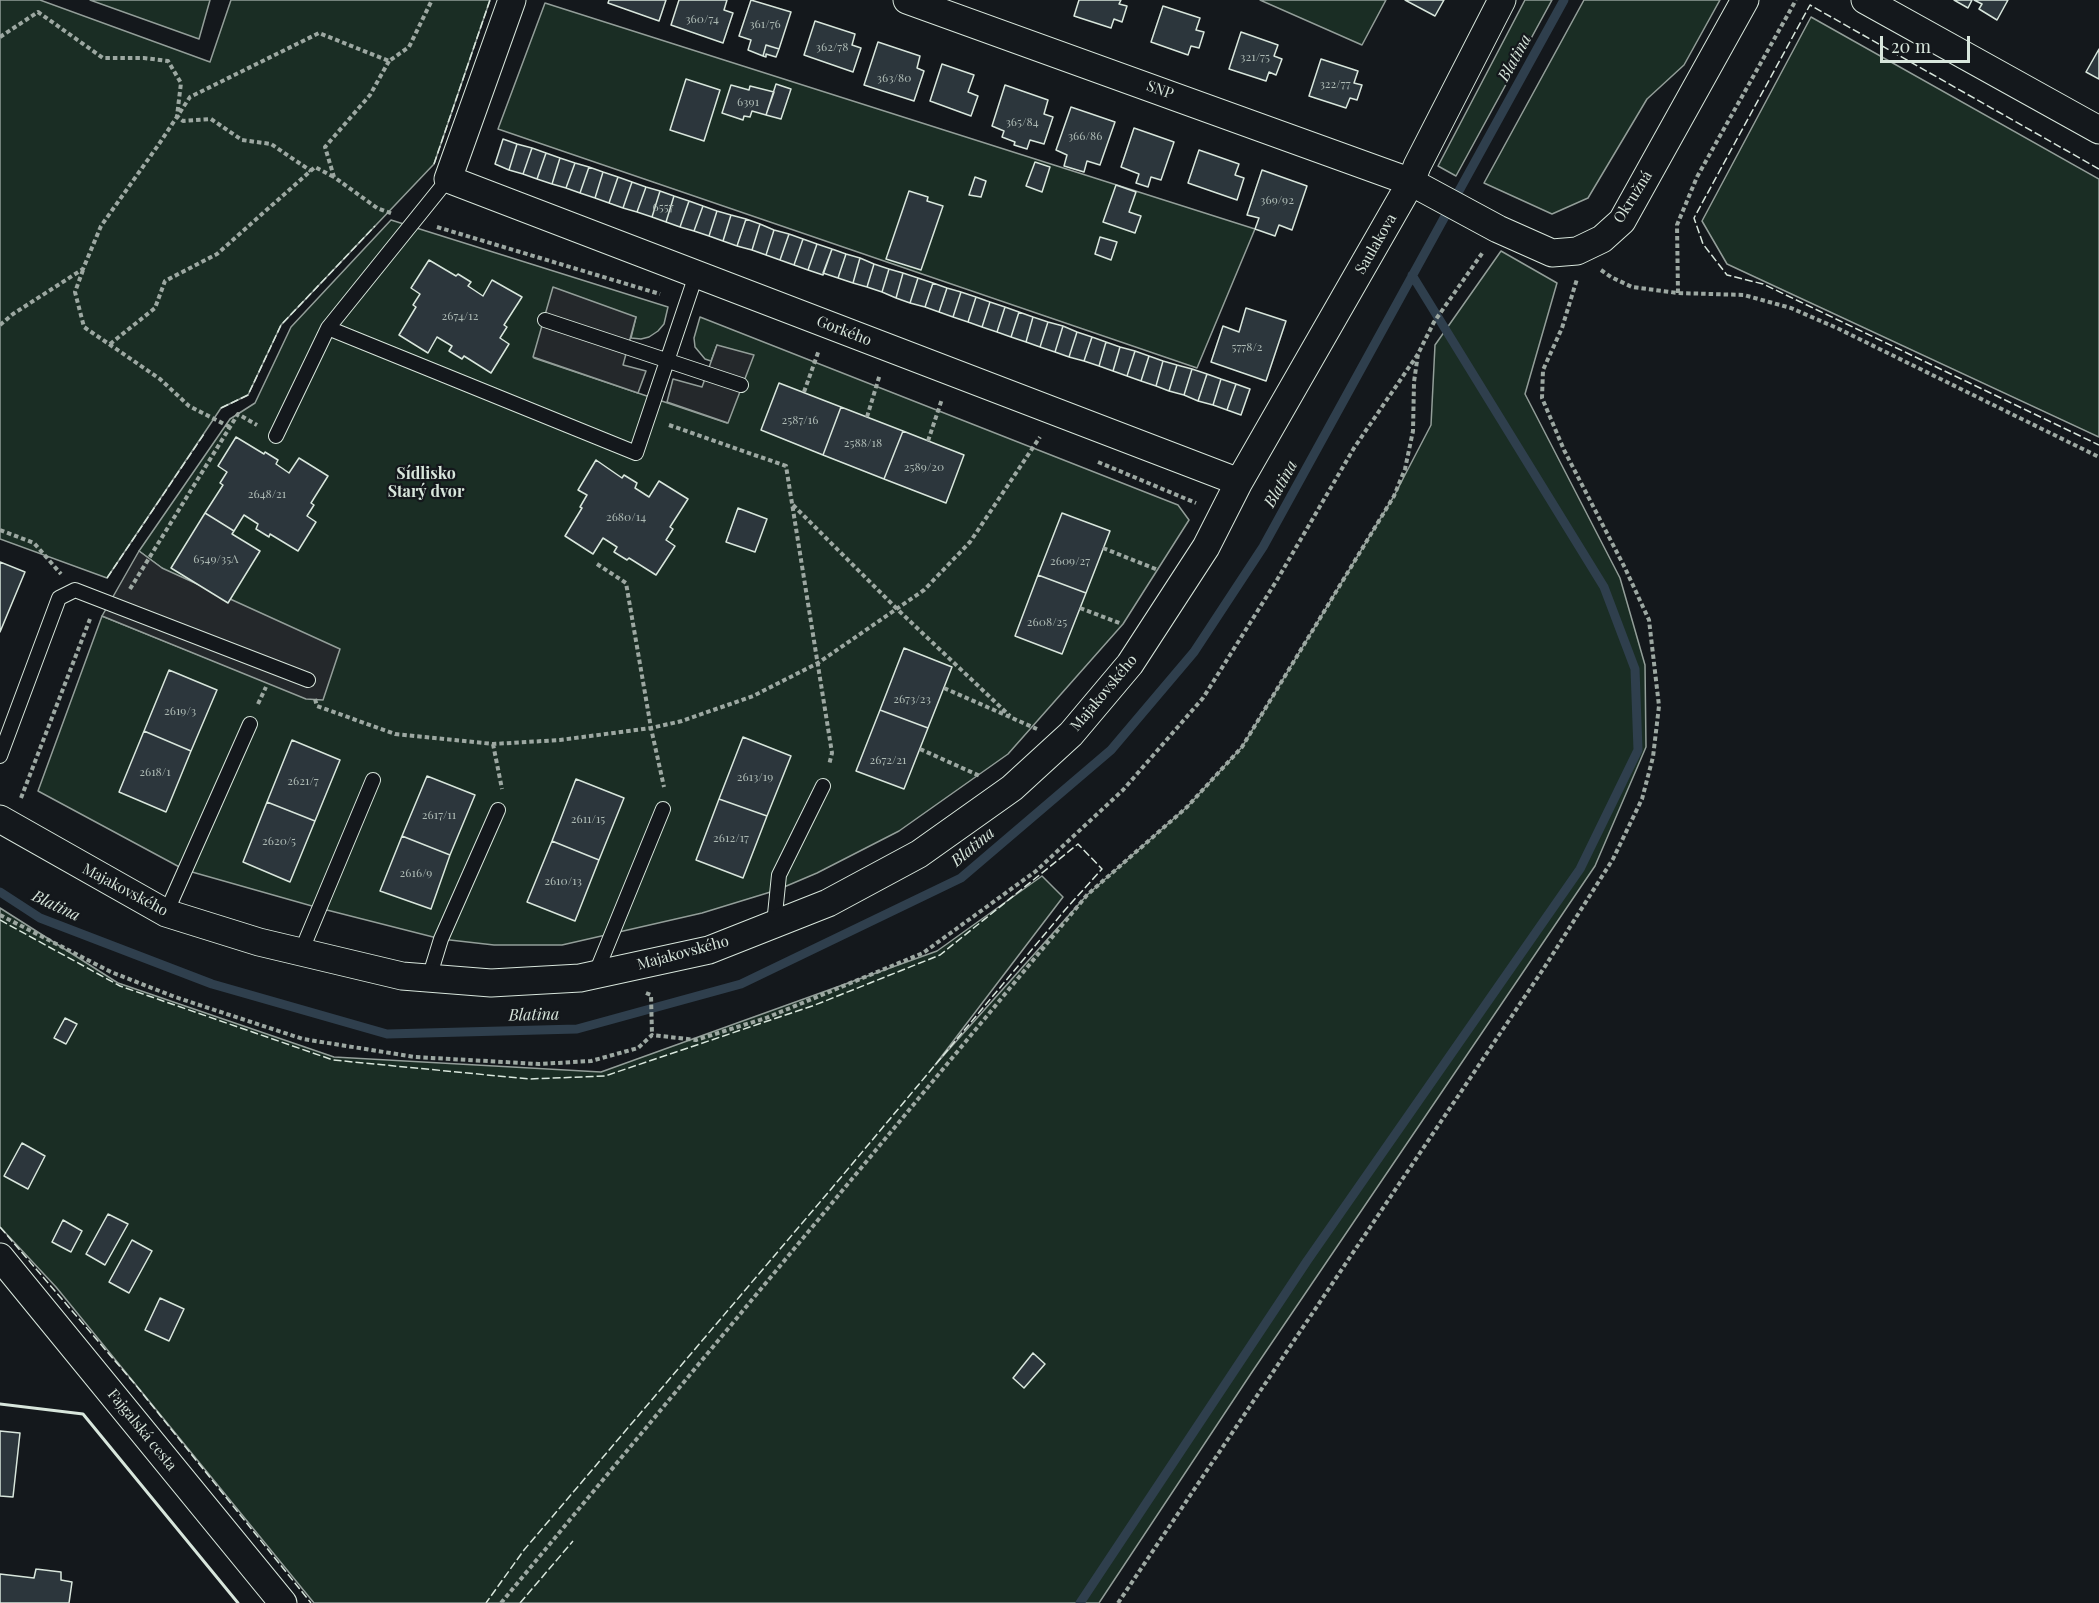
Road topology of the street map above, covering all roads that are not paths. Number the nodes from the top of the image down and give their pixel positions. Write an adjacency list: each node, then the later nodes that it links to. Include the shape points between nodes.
1 (512, 0): 8 (street)
2 (907, 0): 6 (street, SNP)
3 (1502, 0): 9 (street, Saulakova, via 1418,166)
4 (1745, 0): 9 (street, Okružná, via 1622,221 1602,239 1577,251 1552,253)
5 (1865, 0): 7 (street)
6 (951, 7): 9 (street, SNP)
7 (2099, 130)
8 (448, 179): 10 (street, Gorkého); 12 (lane)
9 (1421, 187): 16 (street, Saulakova)
10 (696, 274): 13 (lane); 16 (street, Gorkého)
11 (544, 320): 13 (lane)
12 (328, 328): 13 (lane, via 636,453); 15 (lane)
13 (667, 360): 14 (lane)
14 (741, 385)
15 (276, 436)
16 (1239, 483): 26 (street, Majakovského, via 1206,547 1130,664 1071,734 1012,788 919,854 828,903)
17 (308, 680): 19 (lane, via 75,590 59,598)
18 (250, 724): 25 (lane)
19 (0, 756)
20 (373, 780): 27 (lane)
21 (823, 786): 26 (lane, via 779,875)
22 (663, 809): 28 (lane)
23 (498, 810): 29 (lane, via 441,939)
24 (0, 819): 25 (street, Majakovského)
25 (166, 913): 27 (street, Majakovského)
26 (774, 924): 28 (street, Majakovského, via 710,950)
27 (301, 952): 29 (street, Majakovského, via 402,976)
28 (595, 975): 29 (street, Majakovského, via 491,983)
29 (429, 978)
30 (0, 1257): 31 (street, Fajgalská cesta)
31 (283, 1603)

